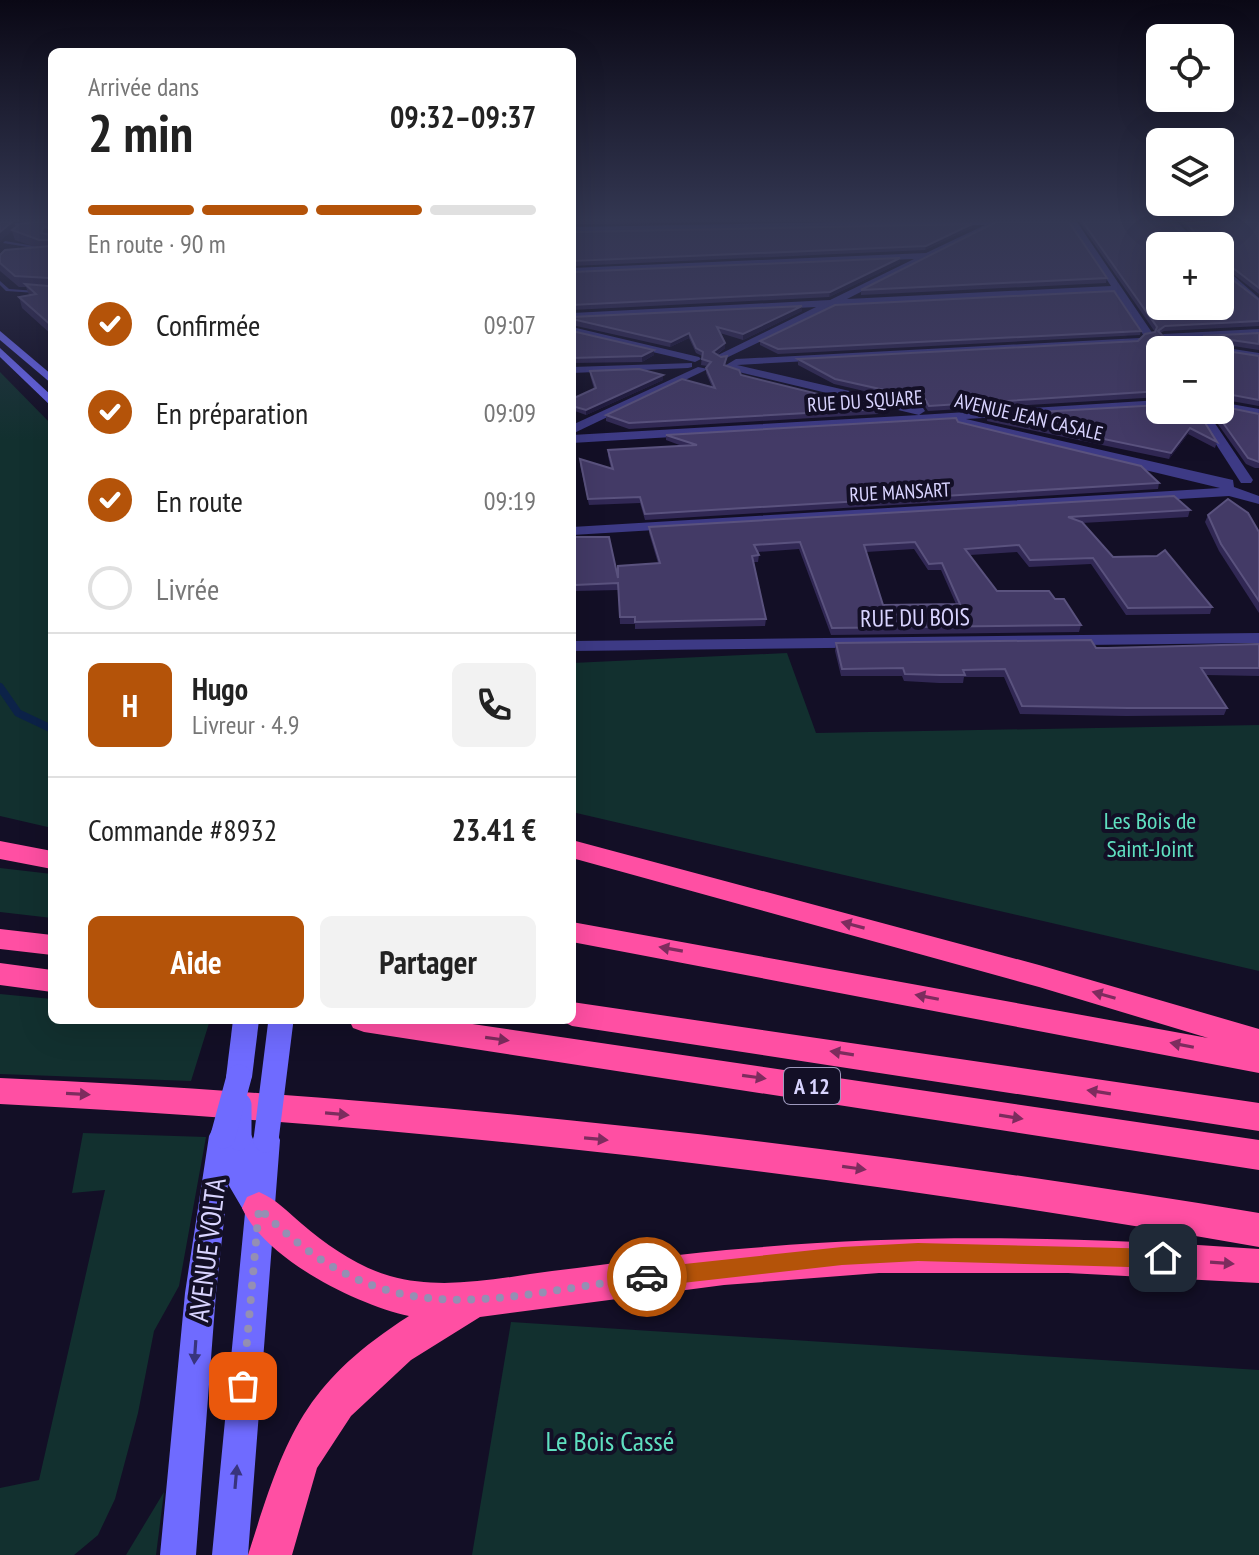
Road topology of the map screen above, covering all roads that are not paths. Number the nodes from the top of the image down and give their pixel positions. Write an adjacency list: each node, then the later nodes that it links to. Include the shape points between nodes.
1 (850, 295): 4 (street)
2 (996, 295): 4 (street)
3 (1121, 295): 9 (street)
4 (835, 302): 5 (street); 17 (street)
5 (576, 316)
6 (576, 331): 18 (street)
7 (1259, 332): 11 (street)
8 (0, 334): 20 (main road)
9 (1148, 334): 10 (street); 12 (street, via 1136,335)
10 (1151, 336)
11 (1227, 336)
12 (1136, 340): 13 (street); 17 (street)
13 (1146, 342)
14 (0, 351): 21 (main road)
15 (1234, 353): 16 (street)
16 (1259, 356)
17 (728, 362): 18 (street); 25 (street, AVENUE JEAN CASALE)
18 (696, 364): 19 (street); 27 (street)
19 (576, 370)
20 (48, 377)
21 (48, 399)
22 (1146, 405): 25 (street, RUE DU SQUARE)
23 (1234, 409): 24 (street)
24 (1259, 413)
25 (941, 417): 28 (street, RUE DU SQUARE); 30 (street, AVENUE JEAN CASALE)
26 (1210, 424): 29 (street)
27 (576, 428)
28 (576, 439)
29 (1253, 482): 30 (street)
30 (1228, 488): 31 (street, AVENUE JEAN CASALE); 32 (street, RUE MANSART)
31 (1258, 502)
32 (576, 531)
33 (1259, 638): 34 (street, RUE DU BOIS)
34 (576, 646)
35 (0, 850): 37 (highway)
36 (576, 850): 47 (highway, one-way to 36)
37 (48, 859)
38 (576, 933): 48 (highway, one-way to 38)
39 (0, 939): 40 (highway)
40 (48, 945)
41 (0, 974): 42 (highway)
42 (48, 980)
43 (576, 1015): 50 (highway, A 12, one-way to 43)
44 (246, 1024): 51 (main road, bridge, via 239,1077)
45 (280, 1024): 51 (main road, bridge)
46 (391, 1024): 52 (highway, A 12, one-way to 52)
47 (1259, 1041)
48 (1259, 1060)
49 (0, 1091): 54 (highway, one-way to 54, via 170,1099 753,1153)
50 (1259, 1117)
51 (243, 1138): 53 (main road, via 237,1173); 57 (main road, AVENUE VOLTA, one-way to 57, via 213,1185)
52 (1259, 1155)
53 (259, 1208): 56 (highway, via 289,1238 355,1281 413,1299); 58 (main road, AVENUE VOLTA, one-way to 53)
54 (1259, 1230)
55 (1259, 1266): 56 (highway, one-way to 55, via 745,1265 918,1252)
56 (475, 1299): 59 (highway, via 389,1350 327,1415 303,1452)
57 (178, 1555)
58 (230, 1555)
59 (270, 1555)

